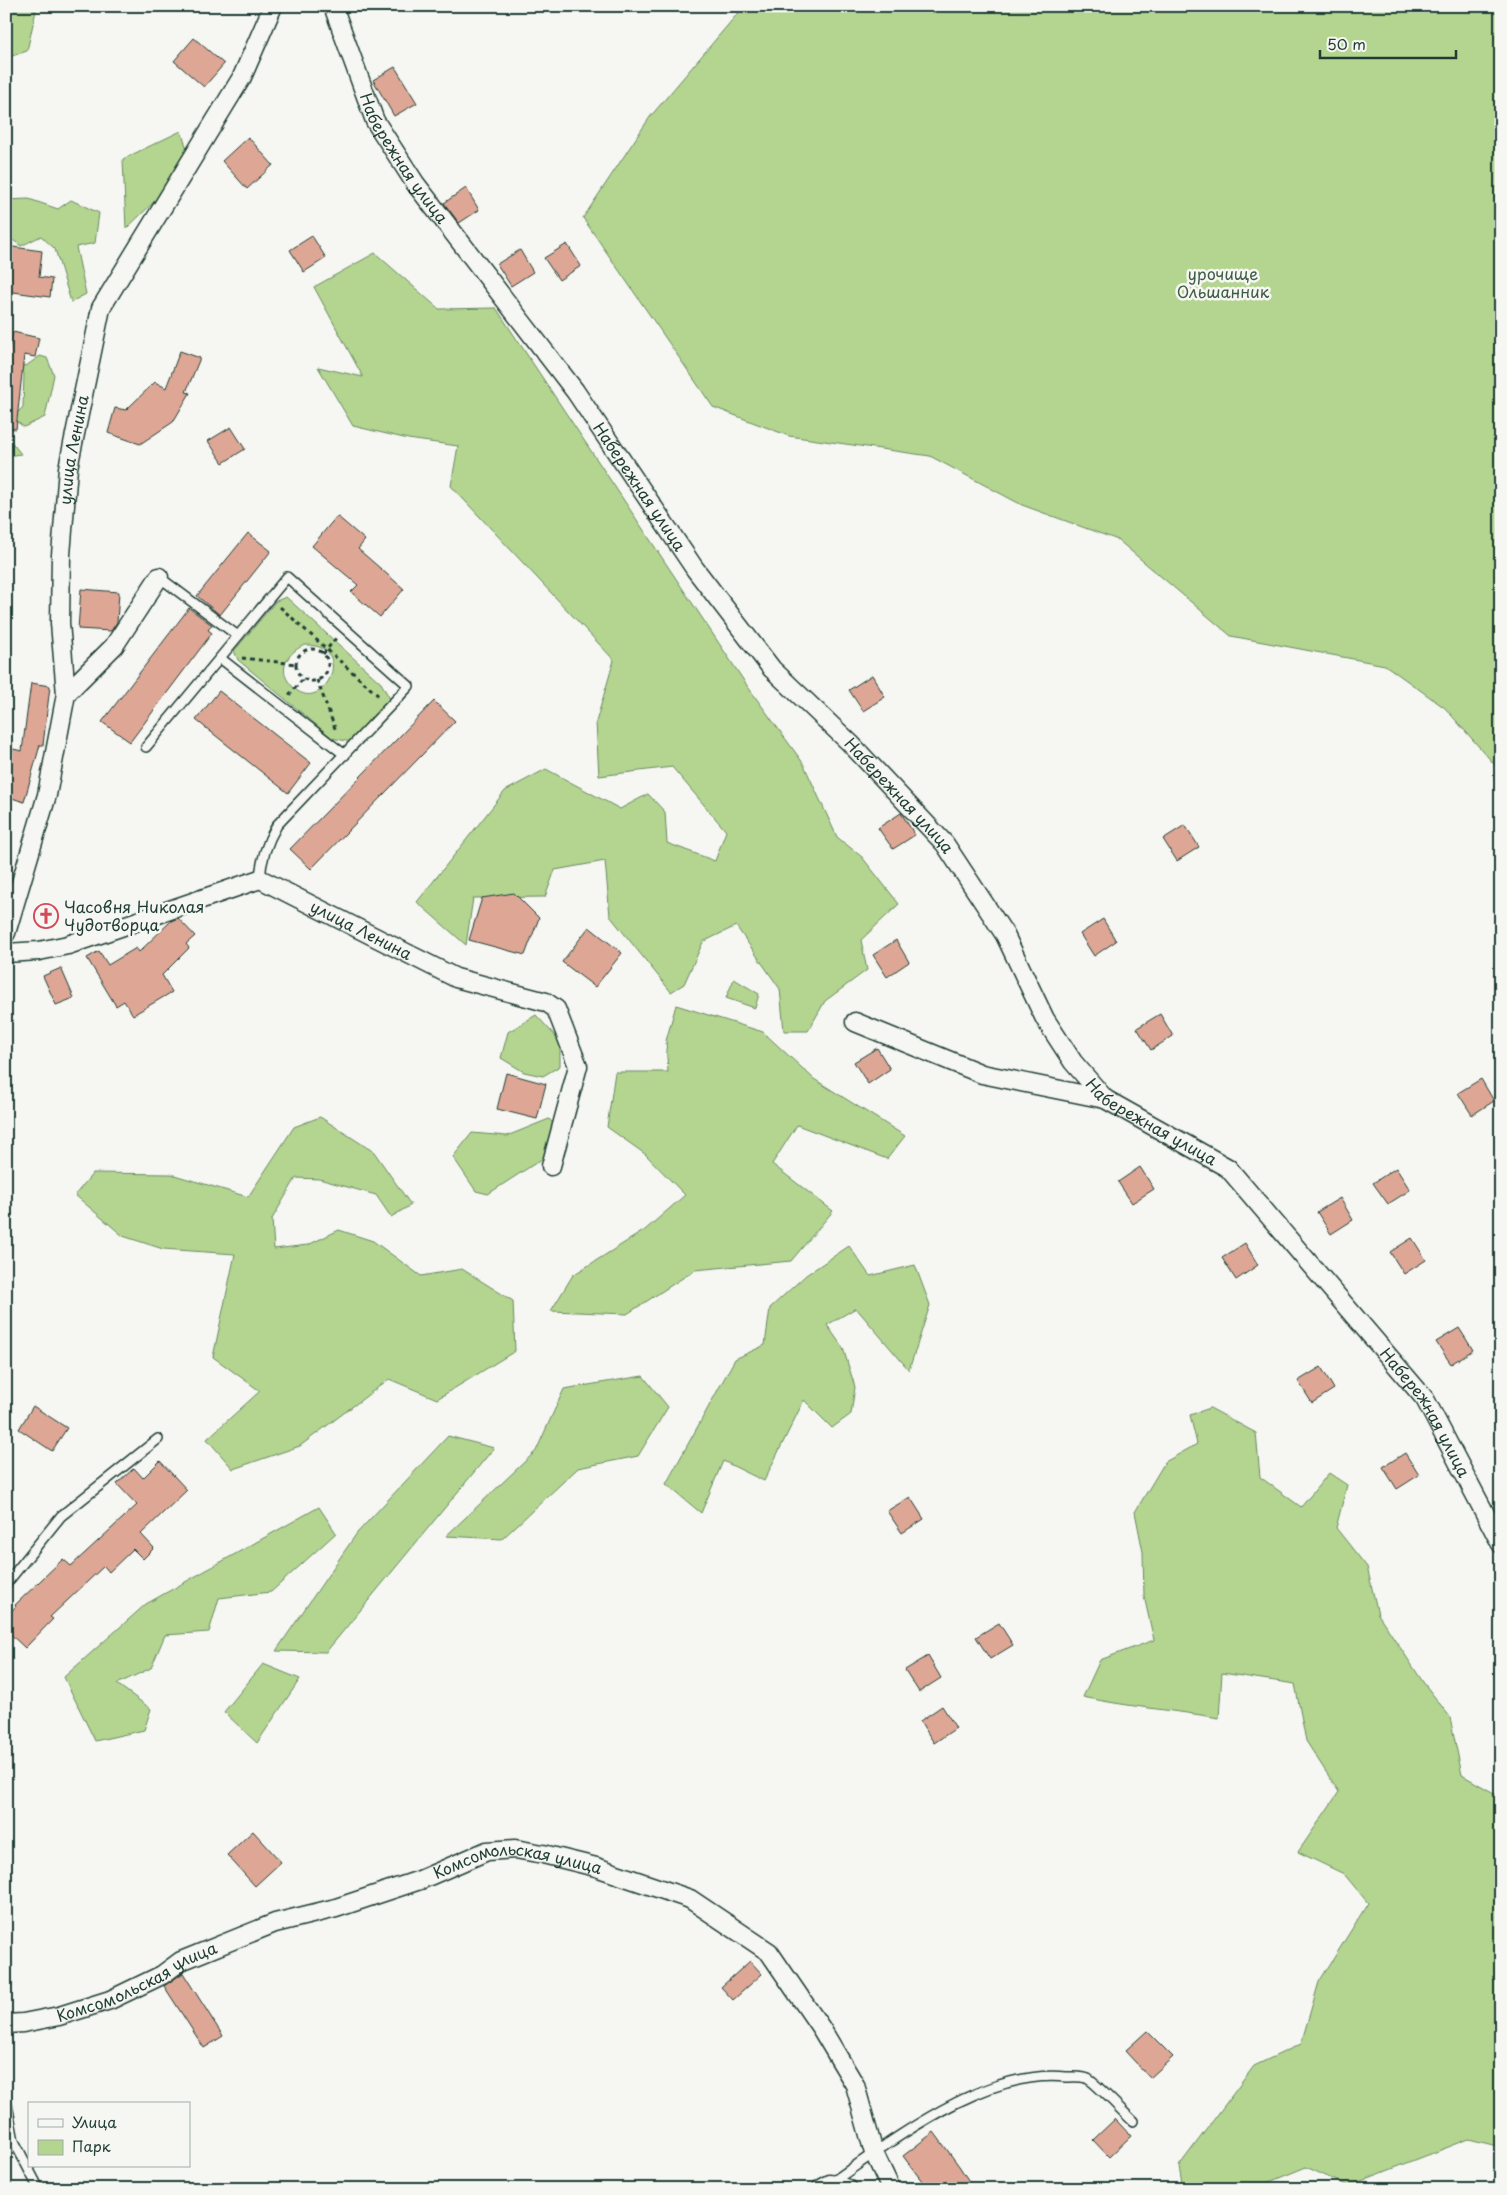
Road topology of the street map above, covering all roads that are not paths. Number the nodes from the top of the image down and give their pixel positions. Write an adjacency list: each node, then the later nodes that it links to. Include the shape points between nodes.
1 (273, 6): 6 (street, улица Ленина, via 242,77 101,308 68,468 60,623)
2 (333, 6): 13 (street, Набережная улица, via 375,121 415,183 575,391 695,569 772,669 850,743 945,844 1005,935 1050,1026 1073,1062)
3 (159, 577): 4 (lane); 6 (street, via 114,646)
4 (238, 636): 5 (lane); 8 (lane, via 286,578 409,686)
5 (221, 657): 7 (lane); 8 (lane)
6 (66, 694): 10 (street, улица Ленина, via 47,795)
7 (146, 747)
8 (345, 755): 9 (lane, via 277,825 261,862)
9 (260, 879): 11 (street, via 68,945); 14 (street, улица Ленина, via 456,978 546,1002 556,1009 578,1066)
10 (6, 933)
11 (6, 953)
12 (855, 1022): 13 (street, via 982,1074)
13 (1105, 1099): 16 (street, Набережная улица, via 1228,1168 1425,1399)
14 (551, 1166)
15 (158, 1439): 17 (lane, via 61,1516)
16 (1501, 1544)
17 (6, 1584)
18 (6, 2024): 21 (street, Комсомольская улица, via 23,2024 58,2016 110,2000 162,1975 181,1961 275,1923 336,1908 420,1880 487,1851 515,1849 596,1867 690,1899 769,1952 855,2085)
19 (6, 2099): 22 (lane, via 14,2141)
20 (1132, 2121): 21 (lane, via 1088,2079 1046,2074 996,2084 951,2105)
21 (874, 2153): 24 (lane); 27 (street, Комсомольская улица)
22 (28, 2168)
23 (28, 2168): 25 (lane)
24 (825, 2186): 26 (street)
25 (39, 2189)
26 (848, 2189)
27 (891, 2189)

